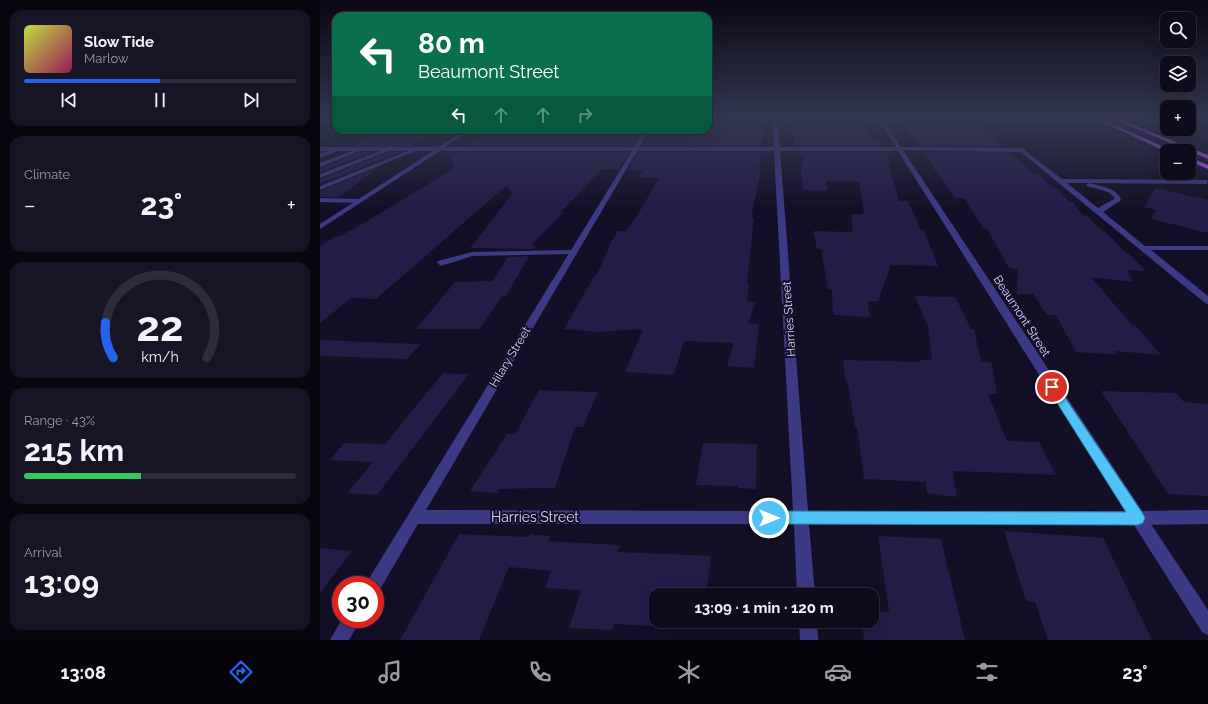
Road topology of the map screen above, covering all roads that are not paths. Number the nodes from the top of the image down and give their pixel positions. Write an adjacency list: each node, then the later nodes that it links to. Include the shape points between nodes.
1 (336, 150): 13 (street)
2 (360, 150): 16 (street)
3 (388, 150): 18 (street)
4 (415, 150): 22 (street)
5 (438, 150): 24 (street)
6 (634, 150): 29 (street, Hilary Street)
7 (757, 150): 8 (street)
8 (776, 150): 9 (street); 34 (street, Harries Street)
9 (792, 150)
10 (900, 150): 35 (street, Beaumont Street)
11 (1005, 150): 19 (street, via 1021,150)
12 (1190, 150): 14 (main road)
13 (320, 156)
14 (1208, 157)
15 (1196, 162): 17 (main road)
16 (320, 165)
17 (1208, 167)
18 (320, 176)
19 (1062, 182): 20 (street); 25 (street)
20 (1072, 182): 21 (street); 25 (street, via 1110,191 1117,196 1118,200)
21 (1207, 182)
22 (320, 188)
23 (320, 200): 24 (street)
24 (359, 201): 26 (street)
25 (1099, 211): 27 (street)
26 (320, 227)
27 (1143, 248): 28 (street); 31 (street)
28 (1208, 248)
29 (573, 252): 30 (street, via 472,254); 32 (street, Hilary Street)
30 (441, 263)
31 (1208, 301)
32 (414, 517): 34 (street, Harries Street); 36 (street, Hilary Street)
33 (1208, 517): 35 (street, Harries Street)
34 (800, 518): 35 (street, Harries Street); 37 (street, Harries Street)
35 (1138, 518): 38 (street, Beaumont Street)
36 (378, 576)
37 (805, 588)
38 (1208, 626)
39 (347, 628): 41 (street)
40 (808, 628): 42 (street)
41 (340, 640)
42 (809, 640)

